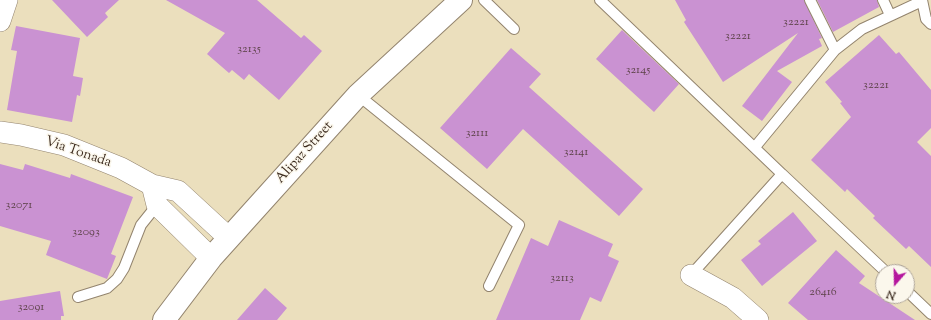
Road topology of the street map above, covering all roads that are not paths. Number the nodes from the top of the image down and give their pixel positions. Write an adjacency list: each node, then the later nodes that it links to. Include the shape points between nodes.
1 (7, 0): 9 (street)
2 (461, 0): 13 (main road, Alipaz Street)
3 (484, 0): 11 (lane)
4 (600, 0): 15 (lane)
5 (810, 0): 12 (lane)
6 (883, 0): 8 (lane)
7 (922, 0): 8 (lane); 10 (lane, via 926,19)
8 (890, 15): 12 (lane, via 862,29)
9 (0, 21)
10 (931, 24)
11 (514, 29)
12 (835, 50): 15 (lane)
13 (358, 95): 19 (main road, Alipaz Street); 23 (lane, via 519,225)
14 (0, 132): 17 (street, Via Tonada, via 64,145 121,168)
15 (755, 147): 16 (lane)
16 (782, 174): 21 (lane); 22 (lane)
17 (152, 185): 18 (street); 19 (street, Via Tonada, via 178,191)
18 (157, 205): 20 (street); 24 (lane, via 141,225 117,279 107,288)
19 (229, 238): 20 (main road, Alipaz Street)
20 (211, 258): 27 (main road, Alipaz Street)
21 (878, 264)
22 (691, 276): 28 (street, via 733,298)
23 (489, 286)
24 (78, 297)
25 (915, 299): 26 (lane)
26 (931, 314)
27 (164, 320)
28 (758, 320)

